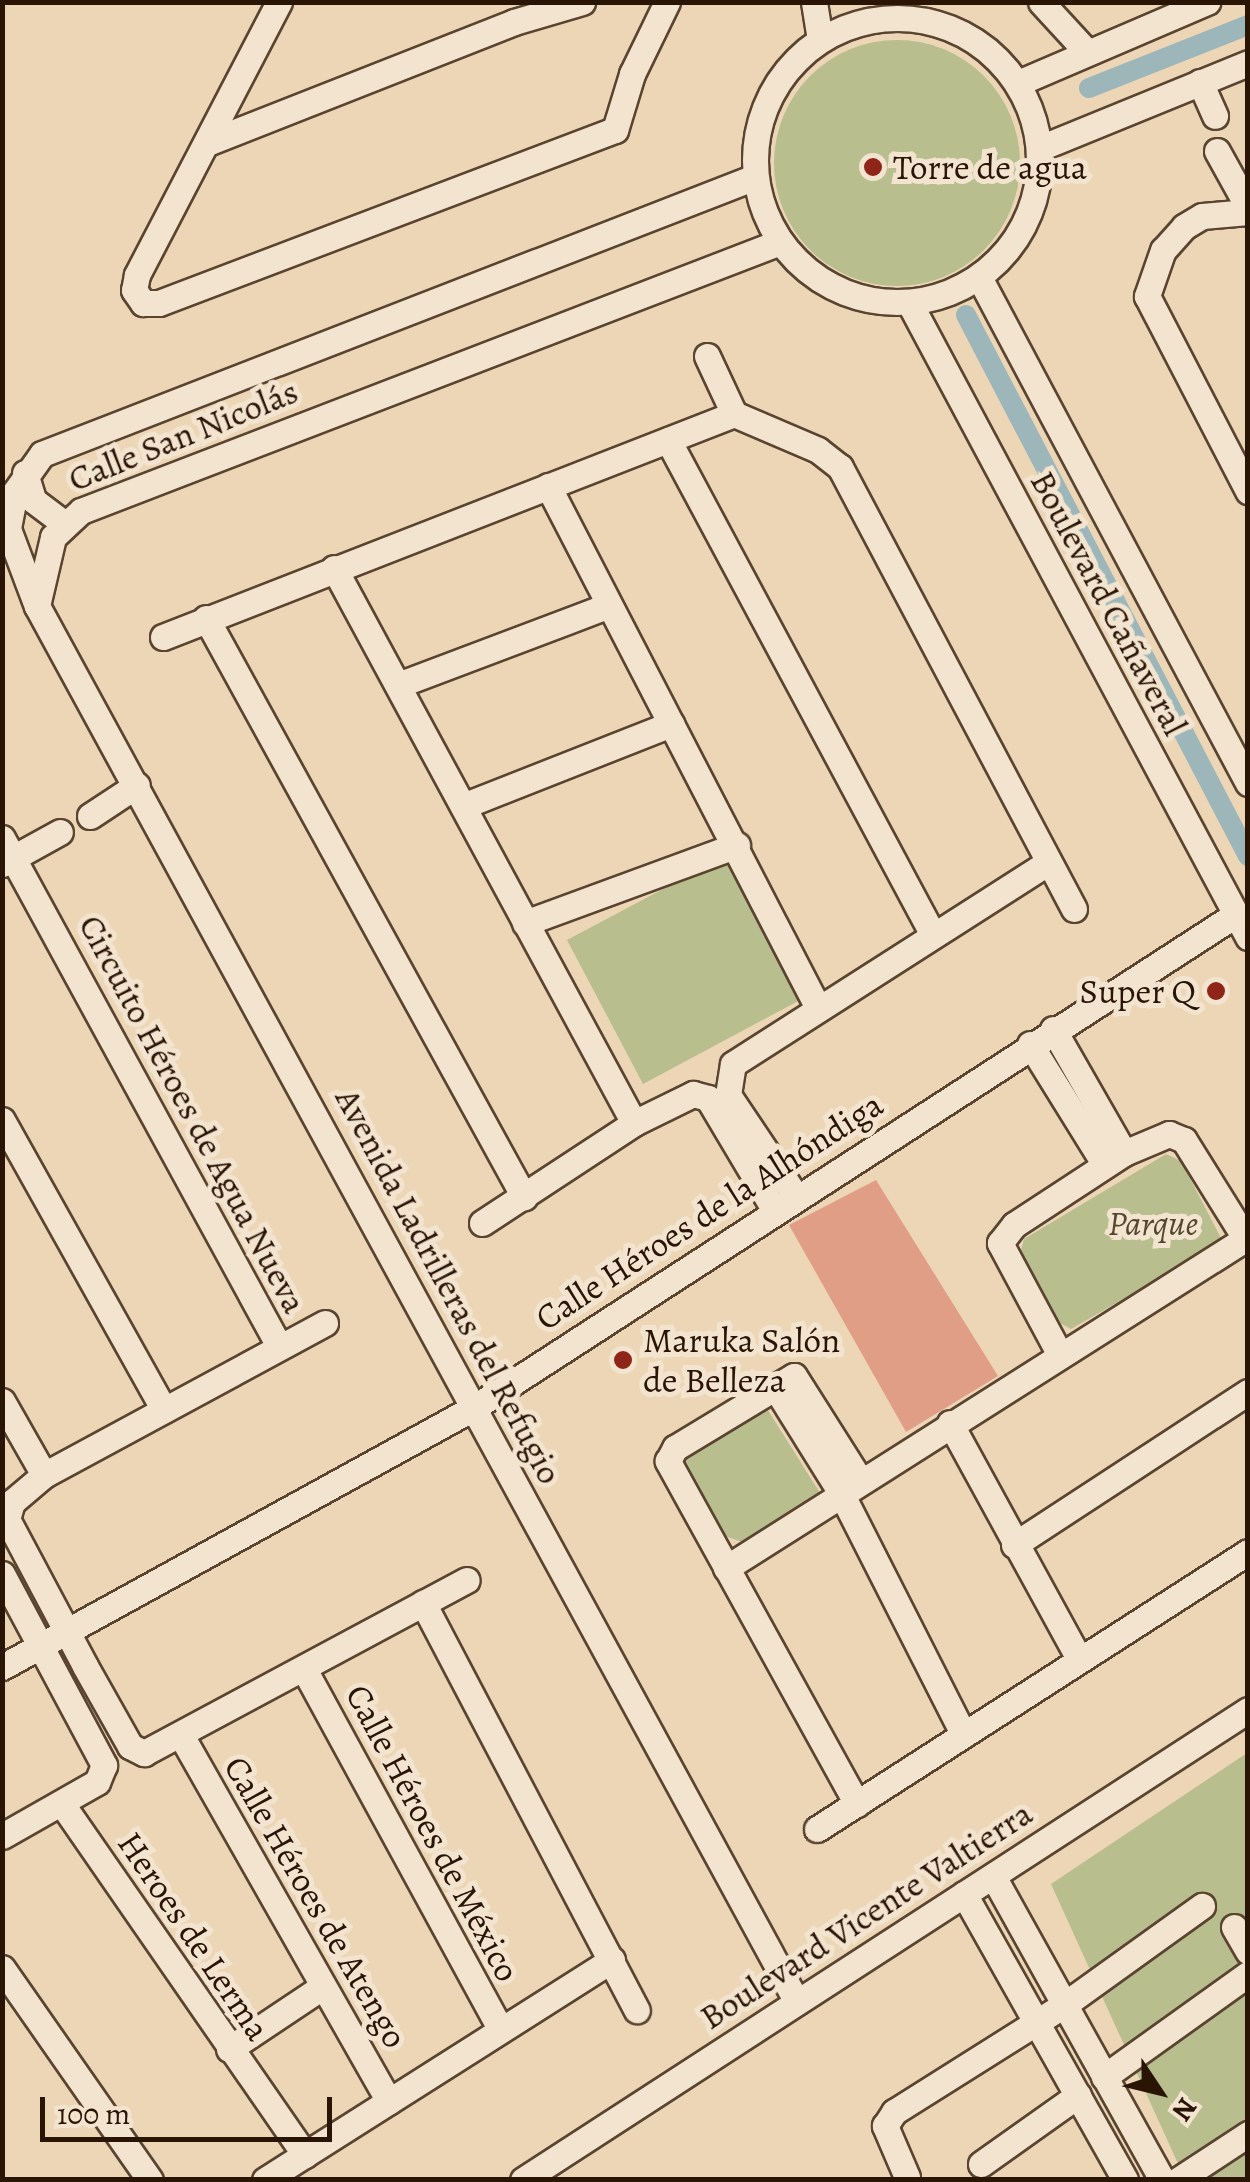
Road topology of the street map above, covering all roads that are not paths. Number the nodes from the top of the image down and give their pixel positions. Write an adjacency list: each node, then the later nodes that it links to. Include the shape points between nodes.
1 (279, 2): 14 (street)
2 (582, 2): 14 (street, via 514,22)
3 (667, 2): 14 (street, via 632,74 616,130 159,304 144,303 134,290 136,275)
4 (814, 2): 8 (street)
5 (1041, 2): 9 (street)
6 (1207, 2): 9 (street)
7 (892, 9): 8 (street); 12 (street, via 965,33)
8 (820, 40): 17 (street, via 790,66 768,99 756,138)
9 (1086, 51): 12 (street)
10 (1248, 62): 11 (street)
11 (1200, 82): 13 (street); 15 (street)
12 (1018, 83): 15 (street)
13 (1215, 116)
14 (208, 143)
15 (1040, 148): 20 (street, via 1027,220)
16 (1218, 151): 18 (street)
17 (756, 177): 19 (street); 25 (street, Calle San Nicolás, via 81,436 42,454)
18 (1248, 209): 27 (street, via 1202,216 1184,226 1162,250 1146,296)
19 (780, 242): 21 (street, via 800,265 850,295); 28 (street, Calle San Nicolás, via 196,464)
20 (979, 277): 21 (street); 37 (street, Boulevard Cañaveral)
21 (909, 302): 47 (street, Boulevard Cañaveral)
22 (707, 356): 23 (street)
23 (734, 414): 24 (street); 44 (street, via 818,450 840,467)
24 (668, 440): 26 (street); 48 (street)
25 (25, 473): 28 (street, via 32,500); 29 (street, Calle San Nicolás)
26 (548, 486): 30 (street); 32 (street)
27 (1248, 491)
28 (64, 523): 31 (street, Calle San Nicolás, via 43,559)
29 (5, 530): 31 (street, Calle San Nicolás)
30 (334, 568): 33 (street); 35 (street)
31 (37, 606): 38 (street, Avenida Ladrilleras del Refugio)
32 (607, 606): 35 (street); 36 (street)
33 (206, 618): 34 (street); 55 (street)
34 (163, 637)
35 (398, 685): 39 (street)
36 (671, 724): 39 (street); 42 (street)
37 (1248, 783)
38 (137, 785): 40 (street); 64 (street, Avenida Ladrilleras del Refugio)
39 (462, 806): 46 (street)
40 (90, 816)
41 (60, 832): 43 (street)
42 (736, 845): 46 (street); 49 (street)
43 (6, 853): 60 (street, Circuito Héroes de Agua Nueva)
44 (1048, 863): 45 (street); 48 (street)
45 (1074, 909)
46 (525, 923): 53 (street)
47 (1242, 926): 50 (street, Calle Héroes de la Alhóndiga)
48 (932, 932): 49 (street)
49 (817, 1006): 56 (street, via 733,1064 725,1081)
50 (1053, 1029): 51 (street, Calle Héroes de la Alhóndiga); 54 (street)
51 (1030, 1044): 54 (street); 56 (street, Calle Héroes de la Alhóndiga)
52 (2, 1120): 65 (street)
53 (634, 1123): 55 (street); 56 (street, via 703,1095)
54 (1114, 1159): 58 (street, via 1169,1134 1184,1140); 61 (street, via 1014,1225 1000,1243)
55 (524, 1197): 57 (street)
56 (784, 1202): 64 (street, Calle Héroes de la Alhóndiga)
57 (482, 1223)
58 (1246, 1241): 61 (street)
59 (326, 1323): 60 (street)
60 (279, 1346): 65 (street, Circuito Héroes de Agua Nueva)
61 (1059, 1353): 66 (street)
62 (1248, 1392): 69 (street)
63 (2, 1402): 67 (street)
64 (475, 1407): 75 (street, Calle Héroes de la Alhóndiga); 96 (street, Avenida Ladrilleras del Refugio)
65 (164, 1410): 67 (street, Circuito Héroes de Agua Nueva)
66 (950, 1422): 68 (street); 69 (street)
67 (44, 1475): 75 (street, Circuito Héroes de Agua Nueva, via 18,1494 7,1519)
68 (850, 1486): 71 (street); 71 (street, via 800,1378 774,1387 668,1457); 81 (street)
69 (1014, 1545): 77 (street)
70 (1248, 1552): 77 (street)
71 (726, 1568): 84 (street)
72 (2, 1574): 76 (street)
73 (466, 1580): 74 (street)
74 (424, 1604): 79 (street); 92 (street)
75 (70, 1632): 76 (street, Calle Héroes de la Alhóndiga); 82 (street, via 130,1746 144,1753)
76 (40, 1647): 78 (street, Calle Héroes de la Alhóndiga); 83 (street, via 104,1765 97,1782)
77 (1080, 1659): 81 (street)
78 (2, 1667)
79 (304, 1669): 82 (street); 100 (street, Calle Héroes de México)
80 (1248, 1710): 87 (street, Boulevard Vicente Valtierra)
81 (964, 1735): 84 (street)
82 (182, 1737): 95 (street, Calle Héroes de Atengo)
83 (62, 1804): 86 (street); 101 (street, Heroes de Lerma)
84 (857, 1804): 85 (street)
85 (818, 1829)
86 (2, 1836)
87 (993, 1876): 88 (street, Boulevard Vicente Valtierra); 97 (street)
88 (964, 1894): 96 (street, Boulevard Vicente Valtierra); 99 (street)
89 (1202, 1906): 97 (street)
90 (1234, 1927): 91 (street)
91 (1248, 1950)
92 (612, 1960): 98 (street); 100 (street)
93 (2, 1968): 109 (street)
94 (1248, 1974): 102 (street)
95 (322, 1987): 101 (street); 104 (street, Calle Héroes de Atengo)
96 (797, 2002): 111 (street, Boulevard Vicente Valtierra)
97 (1064, 2005): 99 (street); 102 (street)
98 (637, 2010)
99 (1036, 2021): 103 (street); 108 (street, via 894,2112 885,2126)
100 (500, 2030): 104 (street)
101 (229, 2049): 106 (street, Heroes de Lerma)
102 (1104, 2077): 113 (street)
103 (1078, 2095): 107 (street); 112 (street)
104 (389, 2102): 106 (street)
105 (1248, 2134): 114 (street)
106 (305, 2155): 110 (street)
107 (980, 2164)
108 (907, 2176)
109 (150, 2180)
110 (265, 2180)
111 (523, 2180)
112 (1126, 2180)
113 (1162, 2180)
114 (1178, 2180)

